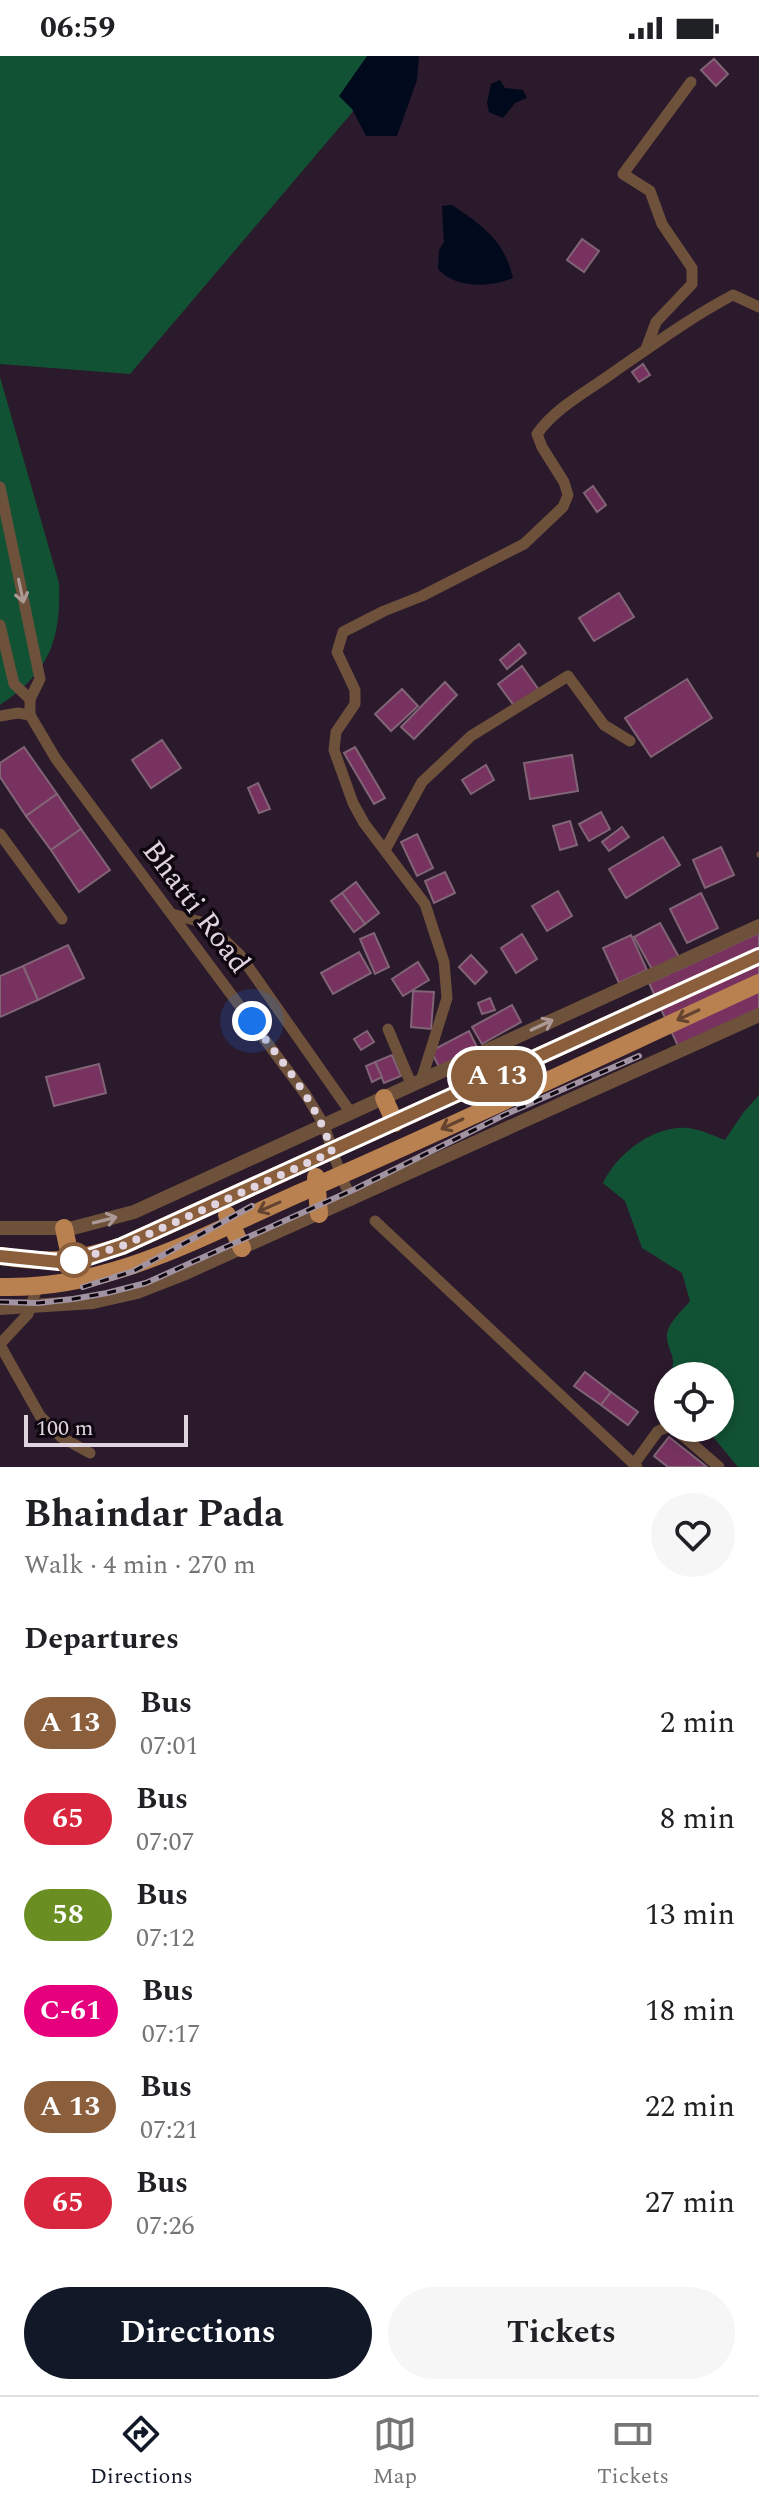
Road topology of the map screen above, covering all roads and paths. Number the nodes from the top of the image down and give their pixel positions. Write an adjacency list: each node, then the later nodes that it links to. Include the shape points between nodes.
1 (691, 82): 3 (street, via 623,174 650,191 662,224 692,268 692,284 656,322)
2 (759, 307): 3 (street, via 733,295)
3 (646, 350): 11 (street, via 552,416 537,434 568,495 563,507 524,544 343,632 337,652 355,690 355,704 336,732 334,750 353,803)
4 (0, 487): 6 (street, one-way to 6, via 40,679)
5 (0, 625): 6 (street, via 14,684)
6 (30, 699): 7 (street)
7 (30, 715): 8 (street, via 18,713); 12 (street, Bhatti Road, via 56,759)
8 (1, 720)
9 (630, 741): 11 (street, via 604,725 568,676 471,736 422,782)
10 (0, 834): 13 (street)
11 (385, 850): 19 (street, via 425,904 444,962 447,998)
12 (172, 914): 21 (street, via 208,924 240,955); 23 (street, Bhatti Road)
13 (62, 919)
14 (759, 926): 19 (street, one-way to 14)
15 (759, 956): 22 (main road)
16 (759, 983): 25 (main road, one-way to 25)
17 (759, 1015): 28 (street)
18 (388, 1029): 19 (street)
19 (416, 1083): 20 (street)
20 (384, 1098): 21 (street); 22 (main road)
21 (351, 1113): 23 (street)
22 (395, 1123): 24 (main road)
23 (324, 1125): 24 (street, Bhatti Road); 35 (street, one-way to 23, via 134,1212)
24 (323, 1155): 26 (street, Bhatti Road); 27 (main road); 30 (main road)
25 (374, 1160): 26 (main road); 28 (street)
26 (341, 1176): 27 (main road); 29 (street, Bhatti Road)
27 (317, 1186): 31 (main road); 33 (main road, one-way to 33)
28 (375, 1190): 29 (street)
29 (352, 1200): 31 (street)
30 (221, 1202): 33 (main road); 38 (main road, via 122,1246)
31 (319, 1214): 36 (street)
32 (375, 1221): 47 (street)
33 (231, 1223): 36 (main road); 39 (main road, via 135,1267)
34 (0, 1228): 35 (street)
35 (64, 1228): 38 (main road)
36 (242, 1248): 41 (street, via 137,1292)
37 (0, 1256): 38 (main road)
38 (71, 1261)
39 (38, 1285): 40 (main road); 41 (street)
40 (0, 1287)
41 (30, 1307): 42 (street); 43 (street)
42 (0, 1308)
43 (0, 1345): 46 (street, via 40,1416 61,1437)
44 (654, 1437): 47 (street)
45 (690, 1442): 48 (street)
46 (90, 1453)
47 (636, 1466)
48 (719, 1467)

